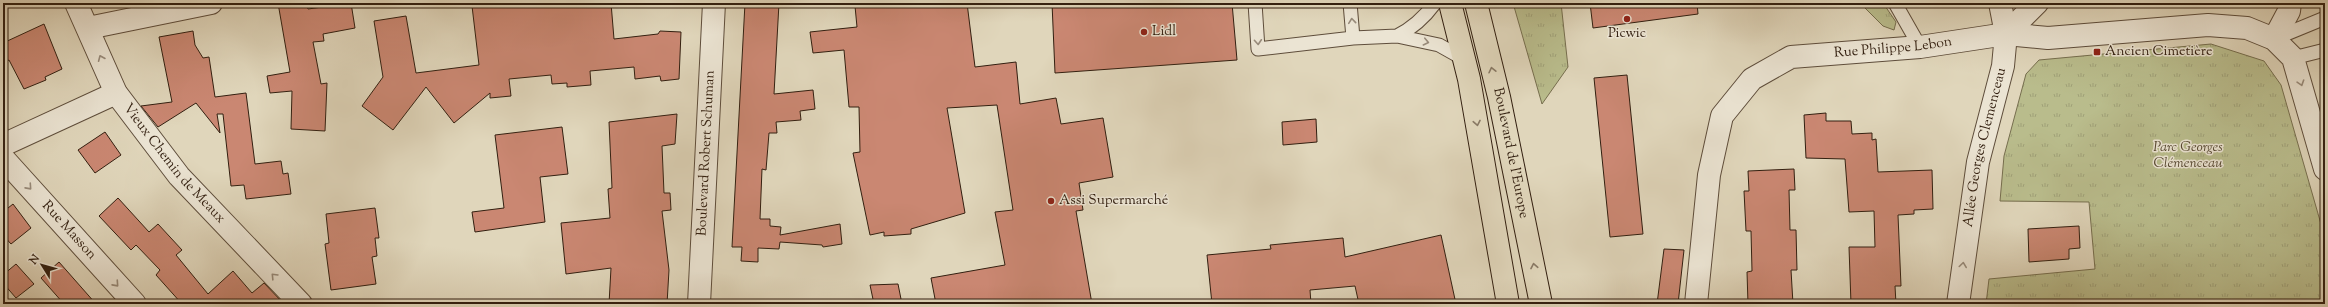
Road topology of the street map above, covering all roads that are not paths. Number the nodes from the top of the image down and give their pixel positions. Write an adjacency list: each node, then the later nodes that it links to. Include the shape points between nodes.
1 (76, 3): 14 (street, Vieux Chemin de Meaux)
2 (212, 3): 14 (street)
3 (714, 3): 30 (street, Boulevard Robert Schuman)
4 (1255, 3): 17 (lane, one-way to 17, via 1258,49)
5 (1350, 3): 17 (lane, one-way to 5)
6 (1435, 3): 16 (lane, via 1421,20)
7 (1450, 3): 22 (main road, Boulevard de l'Europe)
8 (1476, 3): 33 (main road, Boulevard de l'Europe, one-way to 8, via 1499,97)
9 (1895, 3): 19 (lane)
10 (2000, 3): 15 (street, Allée Georges Clemenceau)
11 (2037, 3): 15 (street)
12 (2290, 3): 18 (street)
13 (2325, 18): 18 (lane)
14 (88, 28): 23 (street, Vieux Chemin de Meaux, one-way to 14)
15 (2006, 34): 18 (street, Rue Philippe Lebon, via 2048,38 2208,25 2247,28); 19 (street, Rue Philippe Lebon); 35 (street, Allée Georges Clemenceau, one-way to 15, via 1978,162 2003,66)
16 (1397, 36): 17 (lane); 22 (lane, one-way to 22, via 1439,45)
17 (1353, 38)
18 (2274, 39): 21 (street)
19 (1920, 47): 34 (street, Rue Philippe Lebon, via 1791,57 1752,79 1722,116 1709,175)
20 (2325, 50): 21 (lane)
21 (2293, 58): 27 (street, one-way to 27)
22 (1464, 59): 25 (main road, Boulevard de l'Europe, one-way to 25)
23 (116, 93): 24 (street); 29 (street, Vieux Chemin de Meaux, one-way to 23, via 178,176)
24 (3, 145)
25 (1483, 152): 31 (main road, Boulevard de l'Europe); 32 (street)
26 (3, 158): 28 (street, Rue Masson, one-way to 28)
27 (2325, 169)
28 (135, 304)
29 (300, 304)
30 (698, 304)
31 (1508, 304)
32 (1518, 304)
33 (1541, 304)
34 (1696, 304)
35 (1958, 304)

